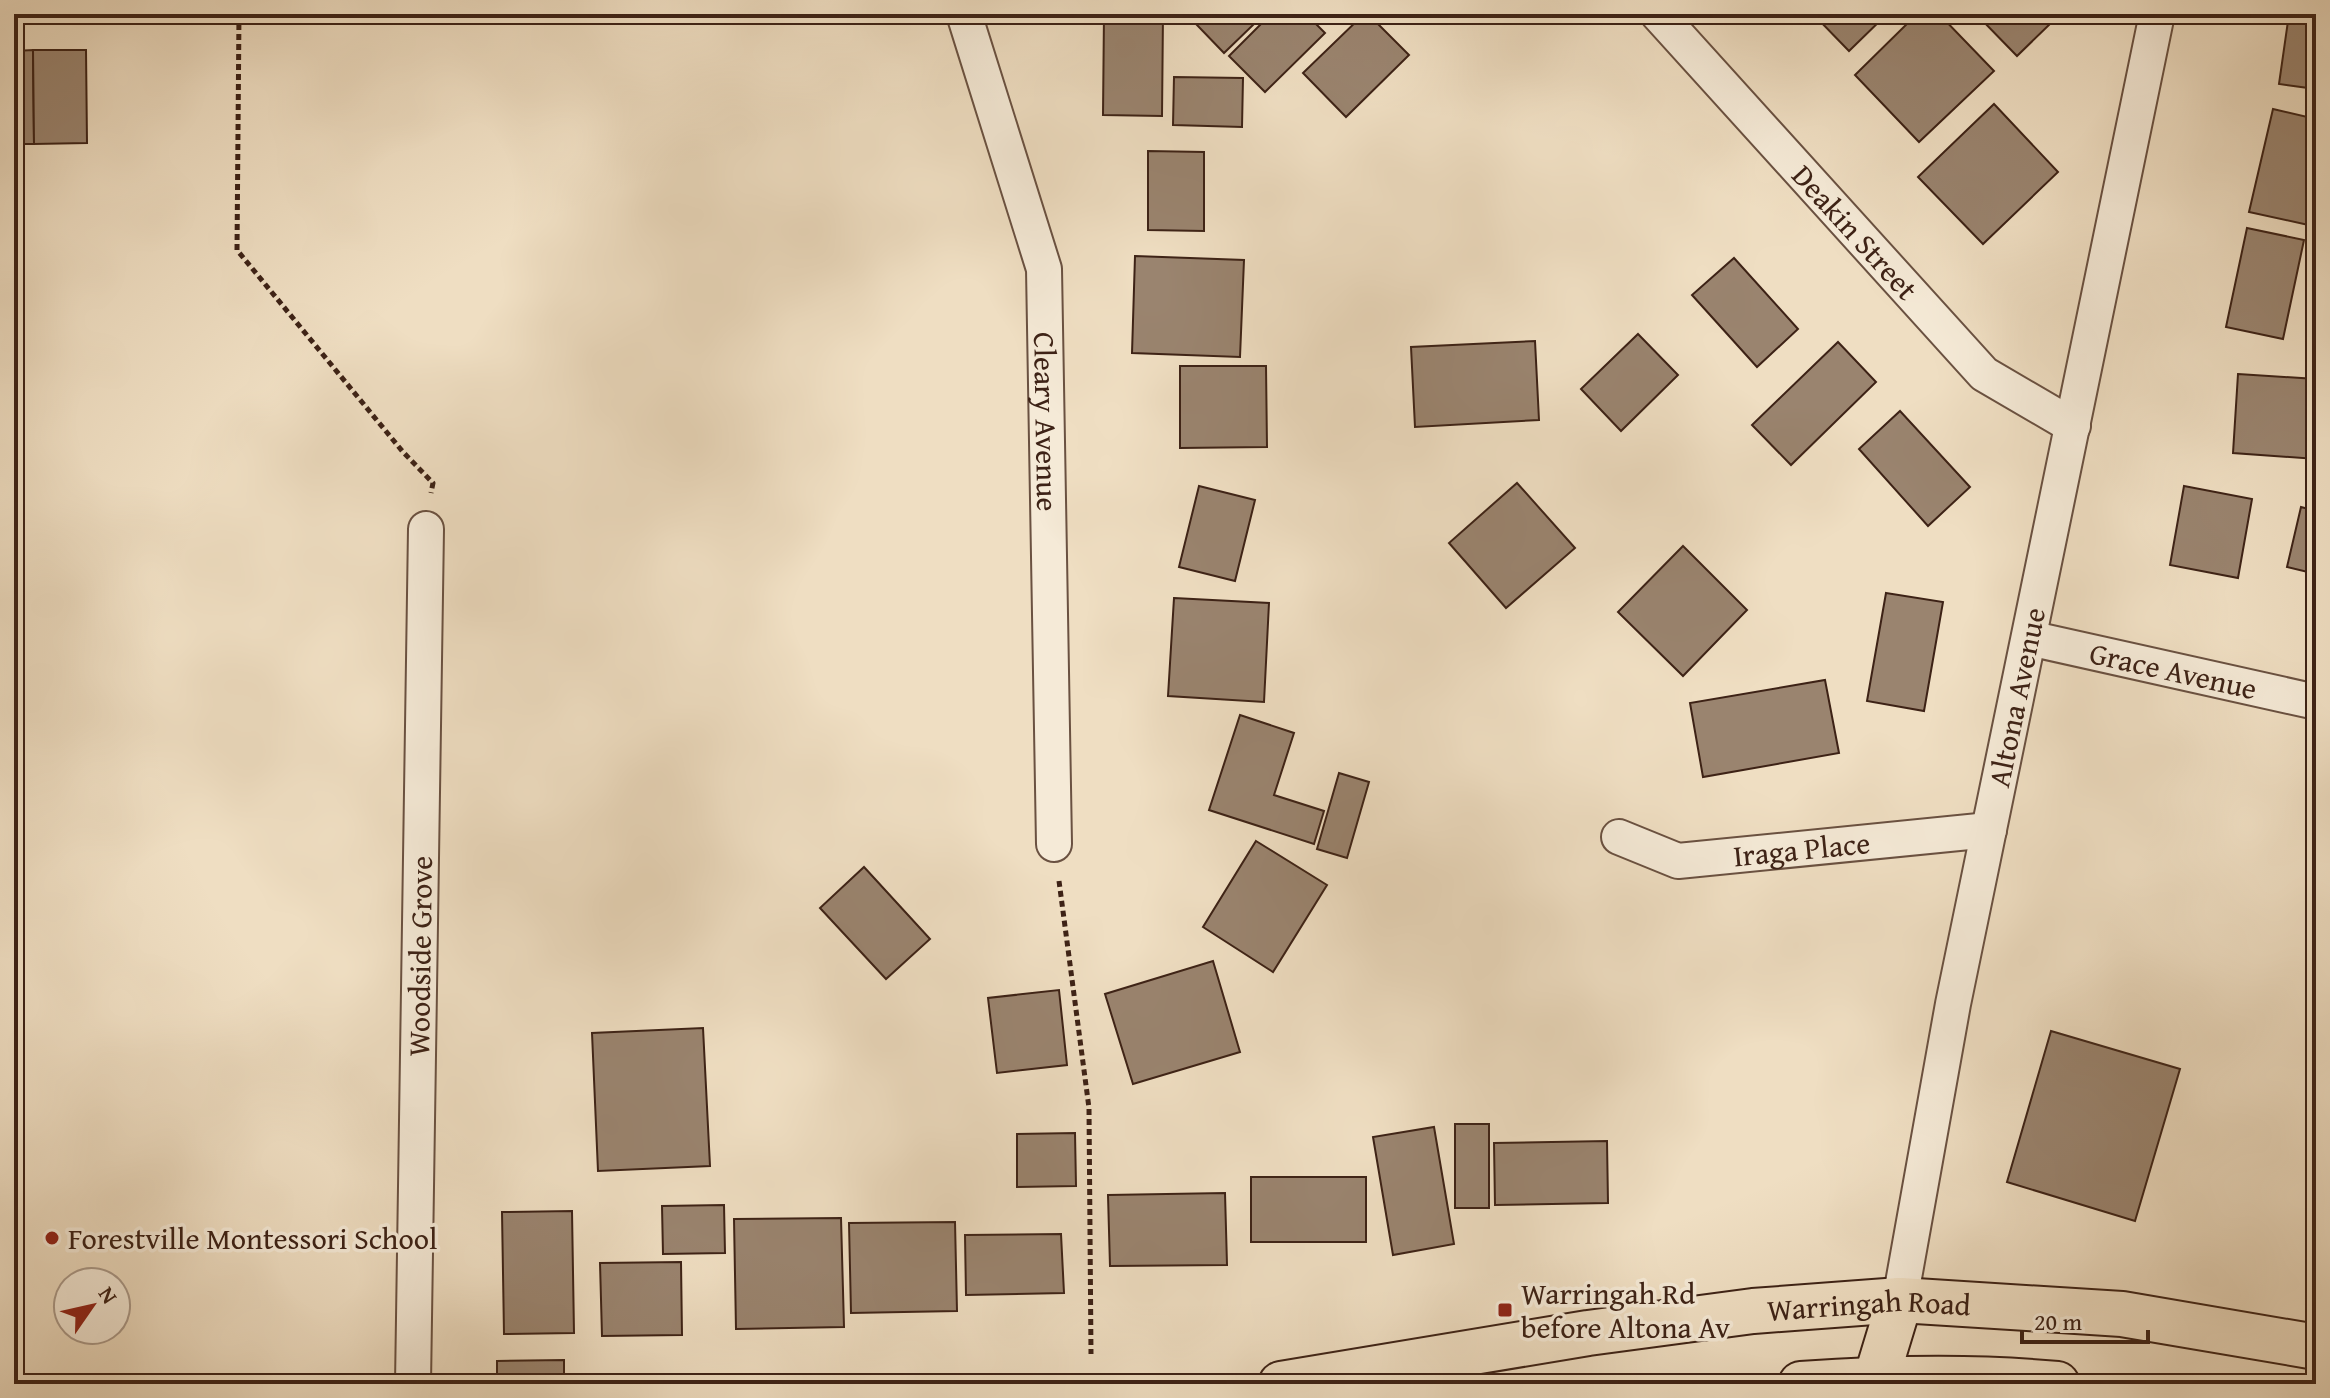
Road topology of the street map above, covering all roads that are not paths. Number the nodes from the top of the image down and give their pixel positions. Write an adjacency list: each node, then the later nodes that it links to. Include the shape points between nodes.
1 (964, 14): 10 (street, Cleary Avenue, via 1044,269)
2 (1658, 14): 4 (street, Deakin Street, via 1984,374)
3 (2157, 14): 4 (street, Altona Avenue)
4 (2073, 426): 6 (street, Altona Avenue)
5 (426, 529): 14 (street, Woodside Grove)
6 (2029, 638): 7 (street, Grace Avenue); 8 (street, Altona Avenue)
7 (2316, 702)
8 (1989, 830): 9 (street, Iraga Place, via 1678,861); 11 (street, Altona Avenue)
9 (1619, 837)
10 (1054, 844)
11 (1900, 1300): 12 (highway, Warringah Road, via 2122,1314); 13 (highway, Altona Avenue); 15 (highway, Warringah Road, via 1723,1315)
12 (2316, 1347)
13 (1876, 1379): 16 (highway); 17 (highway, via 1999,1378)
14 (413, 1384)
15 (1281, 1384)
16 (1801, 1384)
17 (2057, 1384)

